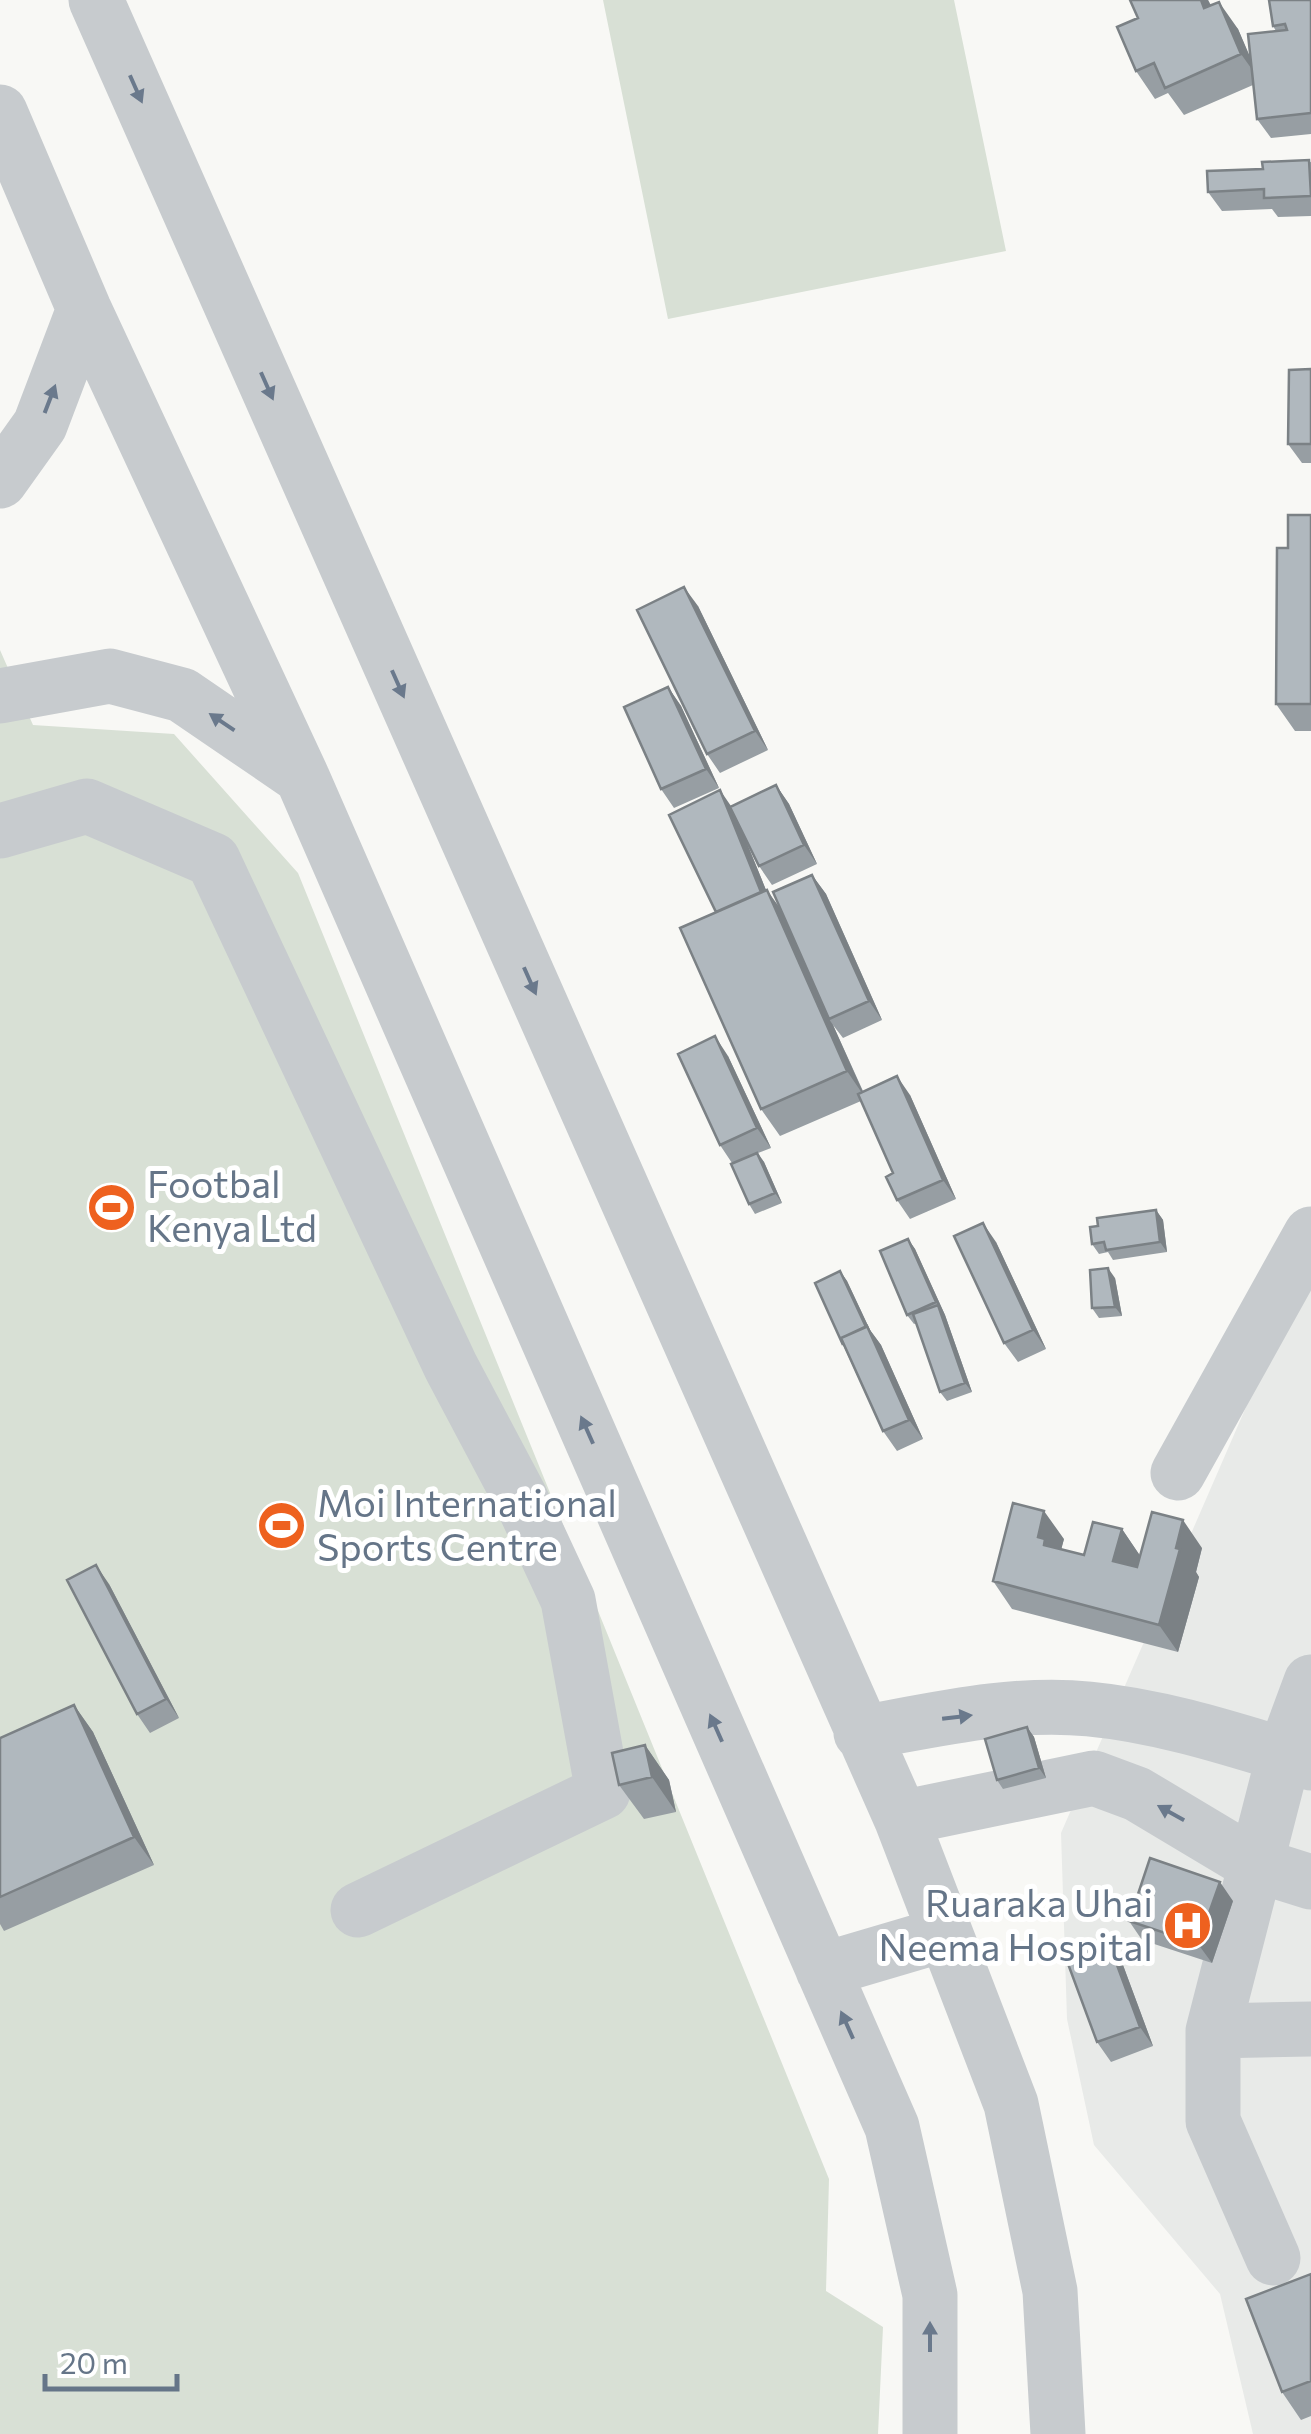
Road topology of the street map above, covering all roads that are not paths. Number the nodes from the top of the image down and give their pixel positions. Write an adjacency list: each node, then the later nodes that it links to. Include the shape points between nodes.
1 (96, 0): 11 (street, one-way to 11)
2 (0, 112): 3 (street)
3 (84, 309): 4 (street, one-way to 3, via 40,425); 6 (street)
4 (0, 481)
5 (0, 696): 6 (street, one-way to 5, via 182,695 110,676)
6 (302, 777): 18 (street, one-way to 6)
7 (0, 831): 16 (street, via 87,806 213,860 568,1600 603,1792)
8 (1311, 1234): 9 (street)
9 (1178, 1473)
10 (1311, 1682): 12 (street)
11 (861, 1733): 12 (street, one-way to 12, via 1024,1709 1086,1708 1157,1719); 13 (street)
12 (1297, 1759): 14 (street)
13 (901, 1818): 14 (street, one-way to 13, via 1137,1794 1094,1778); 17 (street)
14 (1254, 1864): 15 (street); 20 (street)
15 (1311, 1882)
16 (358, 1910)
17 (944, 1934): 18 (street); 23 (street, via 1012,2104 1050,2291)
18 (823, 1970): 22 (street, one-way to 18, via 930,2295 892,2127)
19 (1311, 2029): 20 (street)
20 (1213, 2031): 21 (street, via 1213,2122)
21 (1273, 2258)
22 (930, 2434)
23 (1058, 2434)

